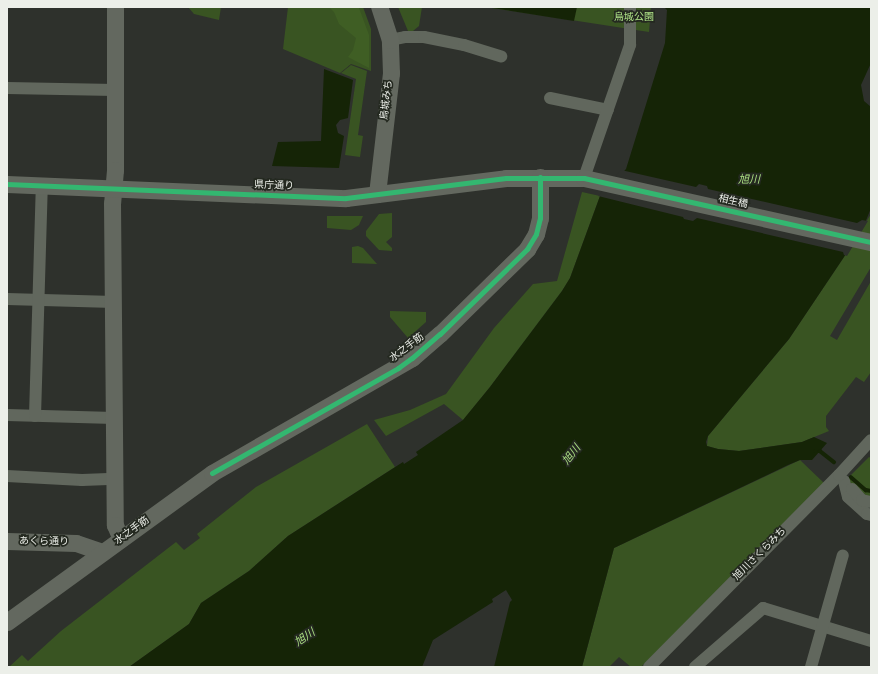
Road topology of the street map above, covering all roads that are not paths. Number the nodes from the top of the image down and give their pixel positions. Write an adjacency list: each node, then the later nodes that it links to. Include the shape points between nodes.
1 (115, 7): 7 (street)
2 (379, 7): 4 (street, 烏城みち)
3 (630, 7): 9 (street, via 630,45)
4 (390, 40): 5 (street, via 424,37); 15 (street, 烏城みち, via 391,73)
5 (501, 56)
6 (7, 88): 7 (street)
7 (115, 90): 14 (street)
8 (550, 98): 9 (street)
9 (608, 110): 11 (street)
10 (540, 177): 11 (street, 相生橋); 15 (street, 県庁通り, via 506,178); 29 (street, 水之手筋, via 540,218 536,234 527,249 440,334 412,358 212,473)
11 (587, 178): 16 (street, 相生橋)
12 (7, 184): 13 (street, 県庁通り)
13 (42, 185): 14 (street, 県庁通り); 18 (street)
14 (114, 188): 15 (street, 県庁通り, via 346,198); 19 (street)
15 (377, 194)
16 (871, 242)
17 (7, 299): 18 (street)
18 (39, 300): 19 (street); 21 (street)
19 (114, 302): 22 (street)
20 (7, 415): 21 (street)
21 (35, 416): 22 (street)
22 (114, 418): 26 (street)
23 (871, 440): 25 (street, 旭川さくらみち)
24 (7, 476): 26 (street)
25 (842, 478): 27 (street, via 862,500); 28 (street, via 848,497); 36 (street, 旭川さくらみち)
26 (115, 479): 29 (street, via 115,525)
27 (871, 502)
28 (871, 515)
29 (120, 539): 31 (street, 水之手筋)
30 (7, 541): 31 (street, あくら通り, via 76,542)
31 (102, 552): 33 (street, 水之手筋)
32 (843, 555): 34 (street)
33 (7, 622)
34 (822, 625): 35 (street); 37 (street, via 763,608); 38 (street)
35 (871, 641)
36 (649, 667)
37 (696, 667)
38 (811, 667)

